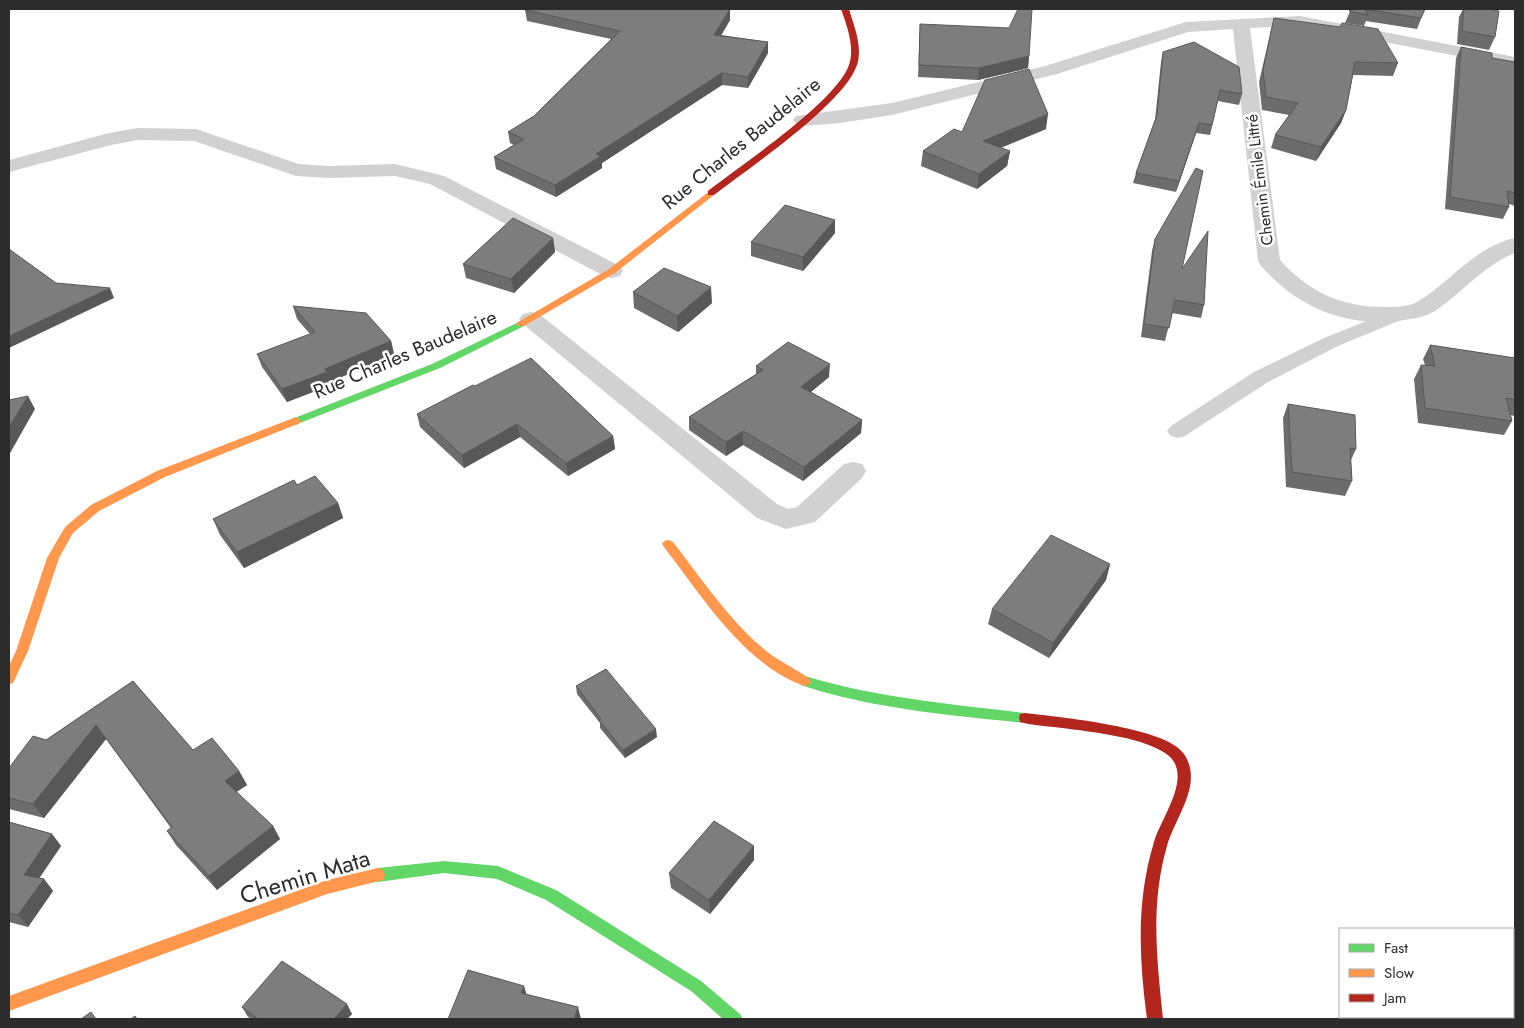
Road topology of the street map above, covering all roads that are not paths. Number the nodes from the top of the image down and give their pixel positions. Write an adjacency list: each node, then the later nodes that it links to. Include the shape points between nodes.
1 (845, 9): 4 (main road, Rue Charles Baudelaire, via 854,36 854,58 846,80)
2 (1241, 24): 3 (street, via 1300,21); 4 (street, via 1186,27 1051,70 892,108); 8 (street, Chemin Émile Littré, via 1269,260 1282,278 1306,296 1340,311 1376,315)
3 (1515, 62)
4 (803, 120): 7 (main road, Rue Charles Baudelaire)
5 (9, 166): 7 (street, via 109,139 156,133 196,135 296,170 395,170 437,180)
6 (1515, 245): 8 (street, Chemin Émile Littré, via 1482,260 1423,308)
7 (612, 271): 9 (main road, Rue Charles Baudelaire)
8 (1400, 313): 10 (lane, via 1260,377)
9 (531, 319): 11 (street, via 766,510 786,519 805,515); 13 (main road, Rue Charles Baudelaire, via 436,366 161,474 96,508 69,530 53,558 22,651)
10 (1178, 431)
11 (853, 471)
12 (668, 544): 16 (main road, via 732,627 773,662 800,679 887,701 1099,727 1165,746 1178,755 1184,770 1184,785 1162,838 1146,921)
13 (9, 679)
14 (9, 1004): 15 (main road, Chemin Mata, via 327,887 383,874 444,866 498,873 551,895 696,986)
15 (735, 1019)
16 (1155, 1019)

